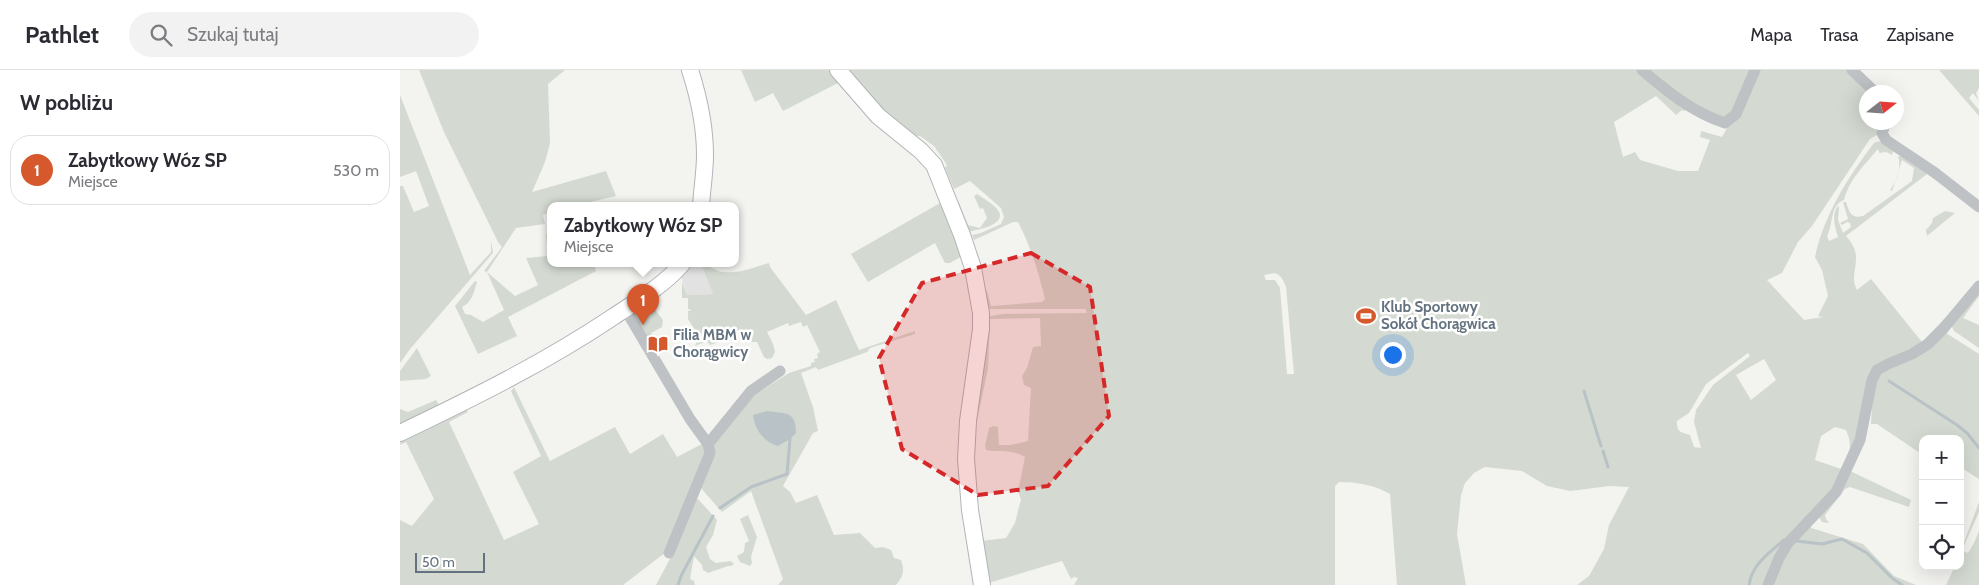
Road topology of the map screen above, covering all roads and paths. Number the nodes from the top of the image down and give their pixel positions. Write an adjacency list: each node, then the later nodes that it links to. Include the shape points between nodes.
1 (690, 70): 8 (street, via 704,132)
2 (838, 70): 17 (street, via 878,116 934,165 973,268 981,329 966,459)
3 (1642, 70): 4 (street, via 1690,108 1725,123 1736,114)
4 (1755, 70)
5 (1852, 70): 6 (street)
6 (1868, 85)
7 (1883, 130): 9 (street, via 1886,140)
8 (701, 202)
9 (1979, 207)
10 (678, 267): 12 (street)
11 (1979, 286): 18 (street, via 1928,344 1878,370 1872,380 1860,440 1836,492 1788,543)
12 (625, 309): 14 (street, via 548,358); 15 (street)
13 (780, 371): 15 (street, via 751,391)
14 (400, 433)
15 (708, 444): 16 (street, via 710,453)
16 (669, 553)
17 (982, 585)
18 (1768, 585)

